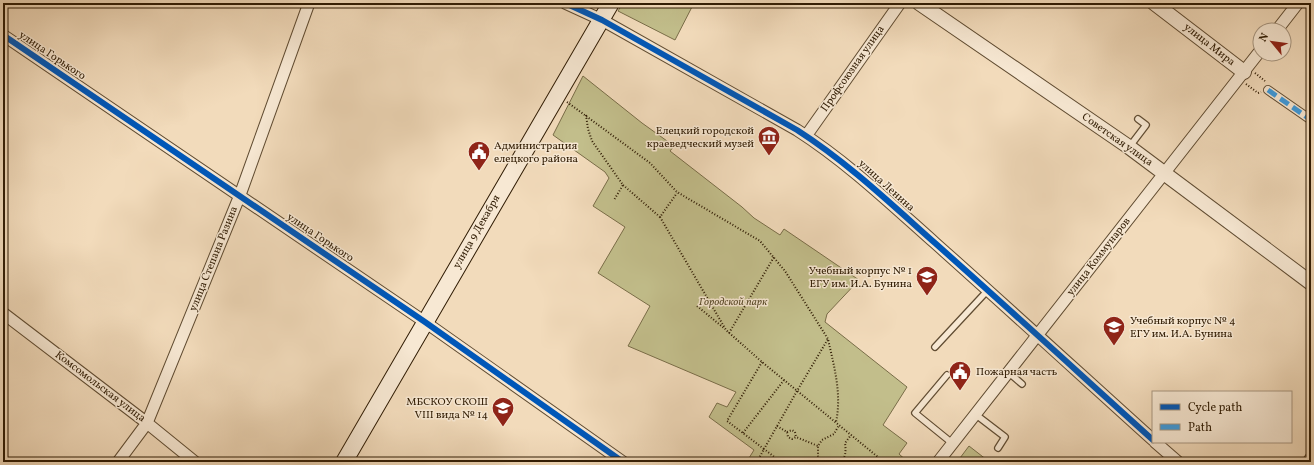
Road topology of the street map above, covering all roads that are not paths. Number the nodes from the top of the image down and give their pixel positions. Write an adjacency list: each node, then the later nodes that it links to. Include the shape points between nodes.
1 (309, 3): 19 (street, улица Степана Разина)
2 (565, 3): 8 (street, улица Ленина)
3 (611, 3): 8 (main road, улица 9 Декабря)
4 (900, 3): 16 (street, Профсоюзная улица)
5 (919, 3): 17 (street, Советская улица)
6 (1154, 3): 12 (street, улица Мира)
7 (1298, 3): 9 (street)
8 (602, 20): 16 (street, улица Ленина); 23 (main road, улица 9 Декабря)
9 (1283, 22)
10 (3, 35): 19 (street, улица Горького)
11 (1252, 61): 12 (street, улица Коммунаров)
12 (1243, 73): 18 (street, улица Коммунаров)
13 (1268, 90): 15 (street)
14 (1138, 118): 17 (lane, via 1146,125)
15 (1311, 120)
16 (806, 136): 21 (street, улица Ленина, via 845,163)
17 (1129, 147): 18 (street, Советская улица)
18 (1165, 173): 20 (street, Советская улица); 24 (street, улица Коммунаров)
19 (240, 195): 23 (street, улица Горького); 30 (street, улица Степана Разина)
20 (1311, 283)
21 (988, 290): 24 (street, улица Ленина); 25 (lane)
22 (3, 313): 30 (street, Комсомольская улица)
23 (425, 322): 38 (main road, улица 9 Декабря); 39 (street, улица Горького)
24 (1037, 335): 26 (street, улица Коммунаров); 31 (street, улица Ленина)
25 (935, 347)
26 (1008, 372): 28 (lane); 29 (street, улица Коммунаров)
27 (947, 375): 32 (lane, via 915,413)
28 (1022, 384)
29 (975, 414): 32 (street, улица Коммунаров); 34 (lane, via 1005,437)
30 (147, 423): 36 (street, улица Степана Разина); 37 (street, Комсомольская улица)
31 (1152, 439)
32 (952, 443): 40 (street, улица Коммунаров)
33 (1157, 443): 41 (street)
34 (998, 448)
35 (1311, 458): 42 (street)
36 (118, 462)
37 (195, 462)
38 (344, 462)
39 (623, 462)
40 (938, 462)
41 (1178, 462)
42 (1308, 462)

